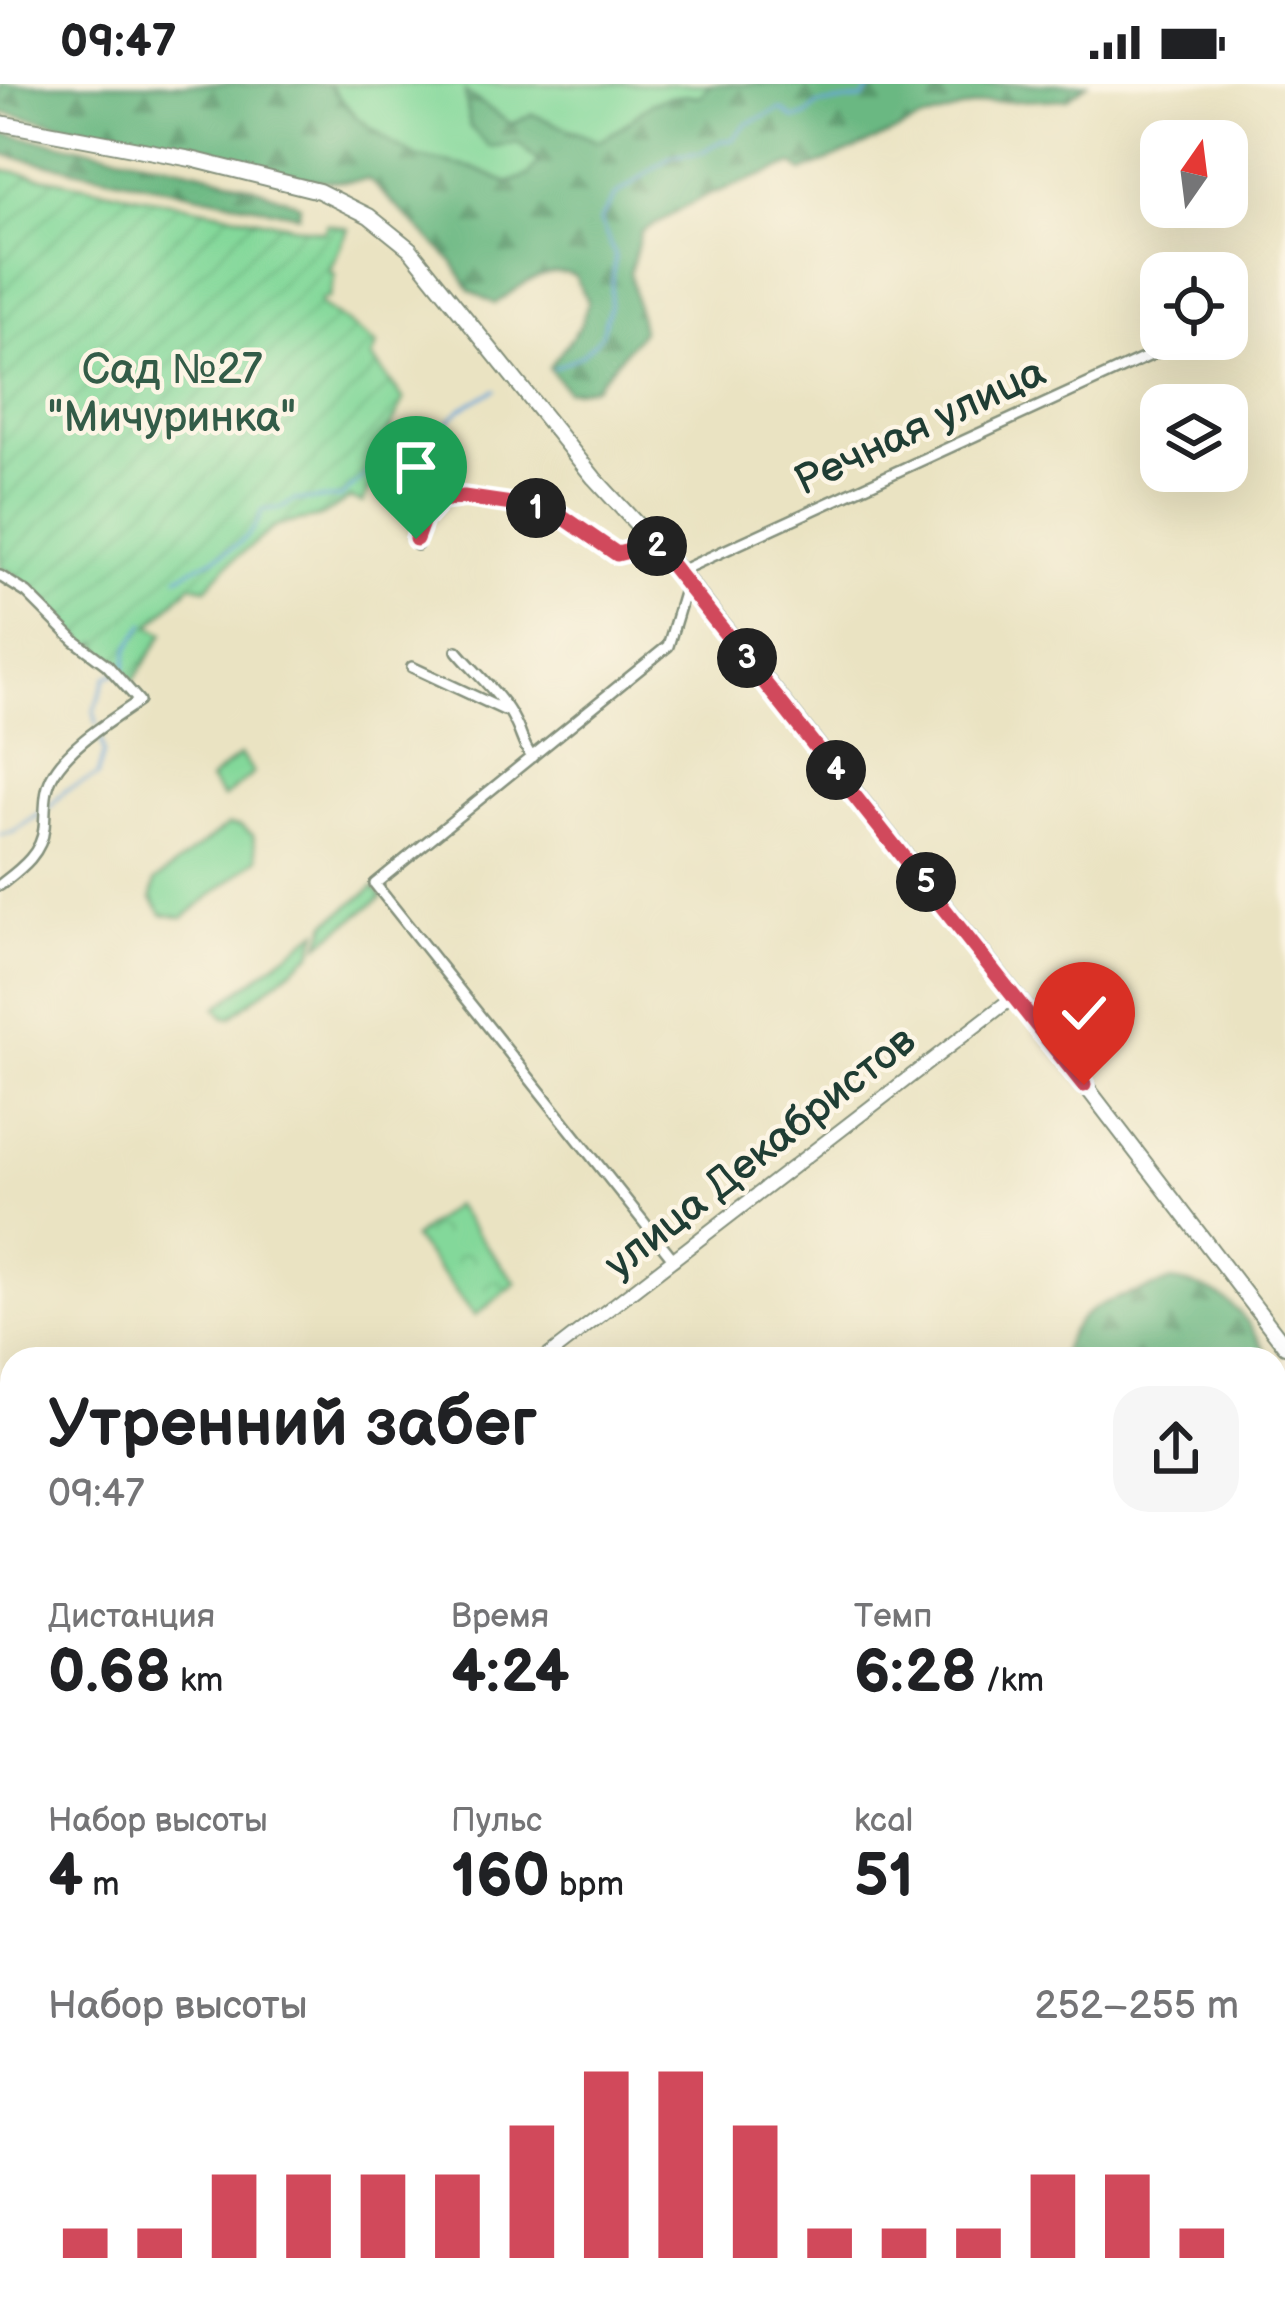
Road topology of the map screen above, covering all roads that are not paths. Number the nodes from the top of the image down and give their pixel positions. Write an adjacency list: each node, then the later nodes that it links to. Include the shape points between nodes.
1 (0, 123): 3 (main road, via 319,191 369,217 410,249)
2 (1142, 360): 6 (street, Речная улица)
3 (649, 537): 4 (street, via 617,554 553,510 464,497 441,500 423,520); 6 (main road)
4 (417, 545)
5 (0, 576): 11 (street, via 140,701 54,773 45,832 29,862)
6 (684, 577): 10 (street, via 668,646); 12 (main road)
7 (457, 651): 9 (street)
8 (412, 667): 9 (street)
9 (509, 712): 10 (street)
10 (532, 757): 13 (street, via 376,884)
11 (0, 885)
12 (1016, 995): 13 (street, улица Декабристов); 14 (main road)
13 (674, 1260): 15 (street, улица Декабристов)
14 (1285, 1346)
15 (560, 1347)

